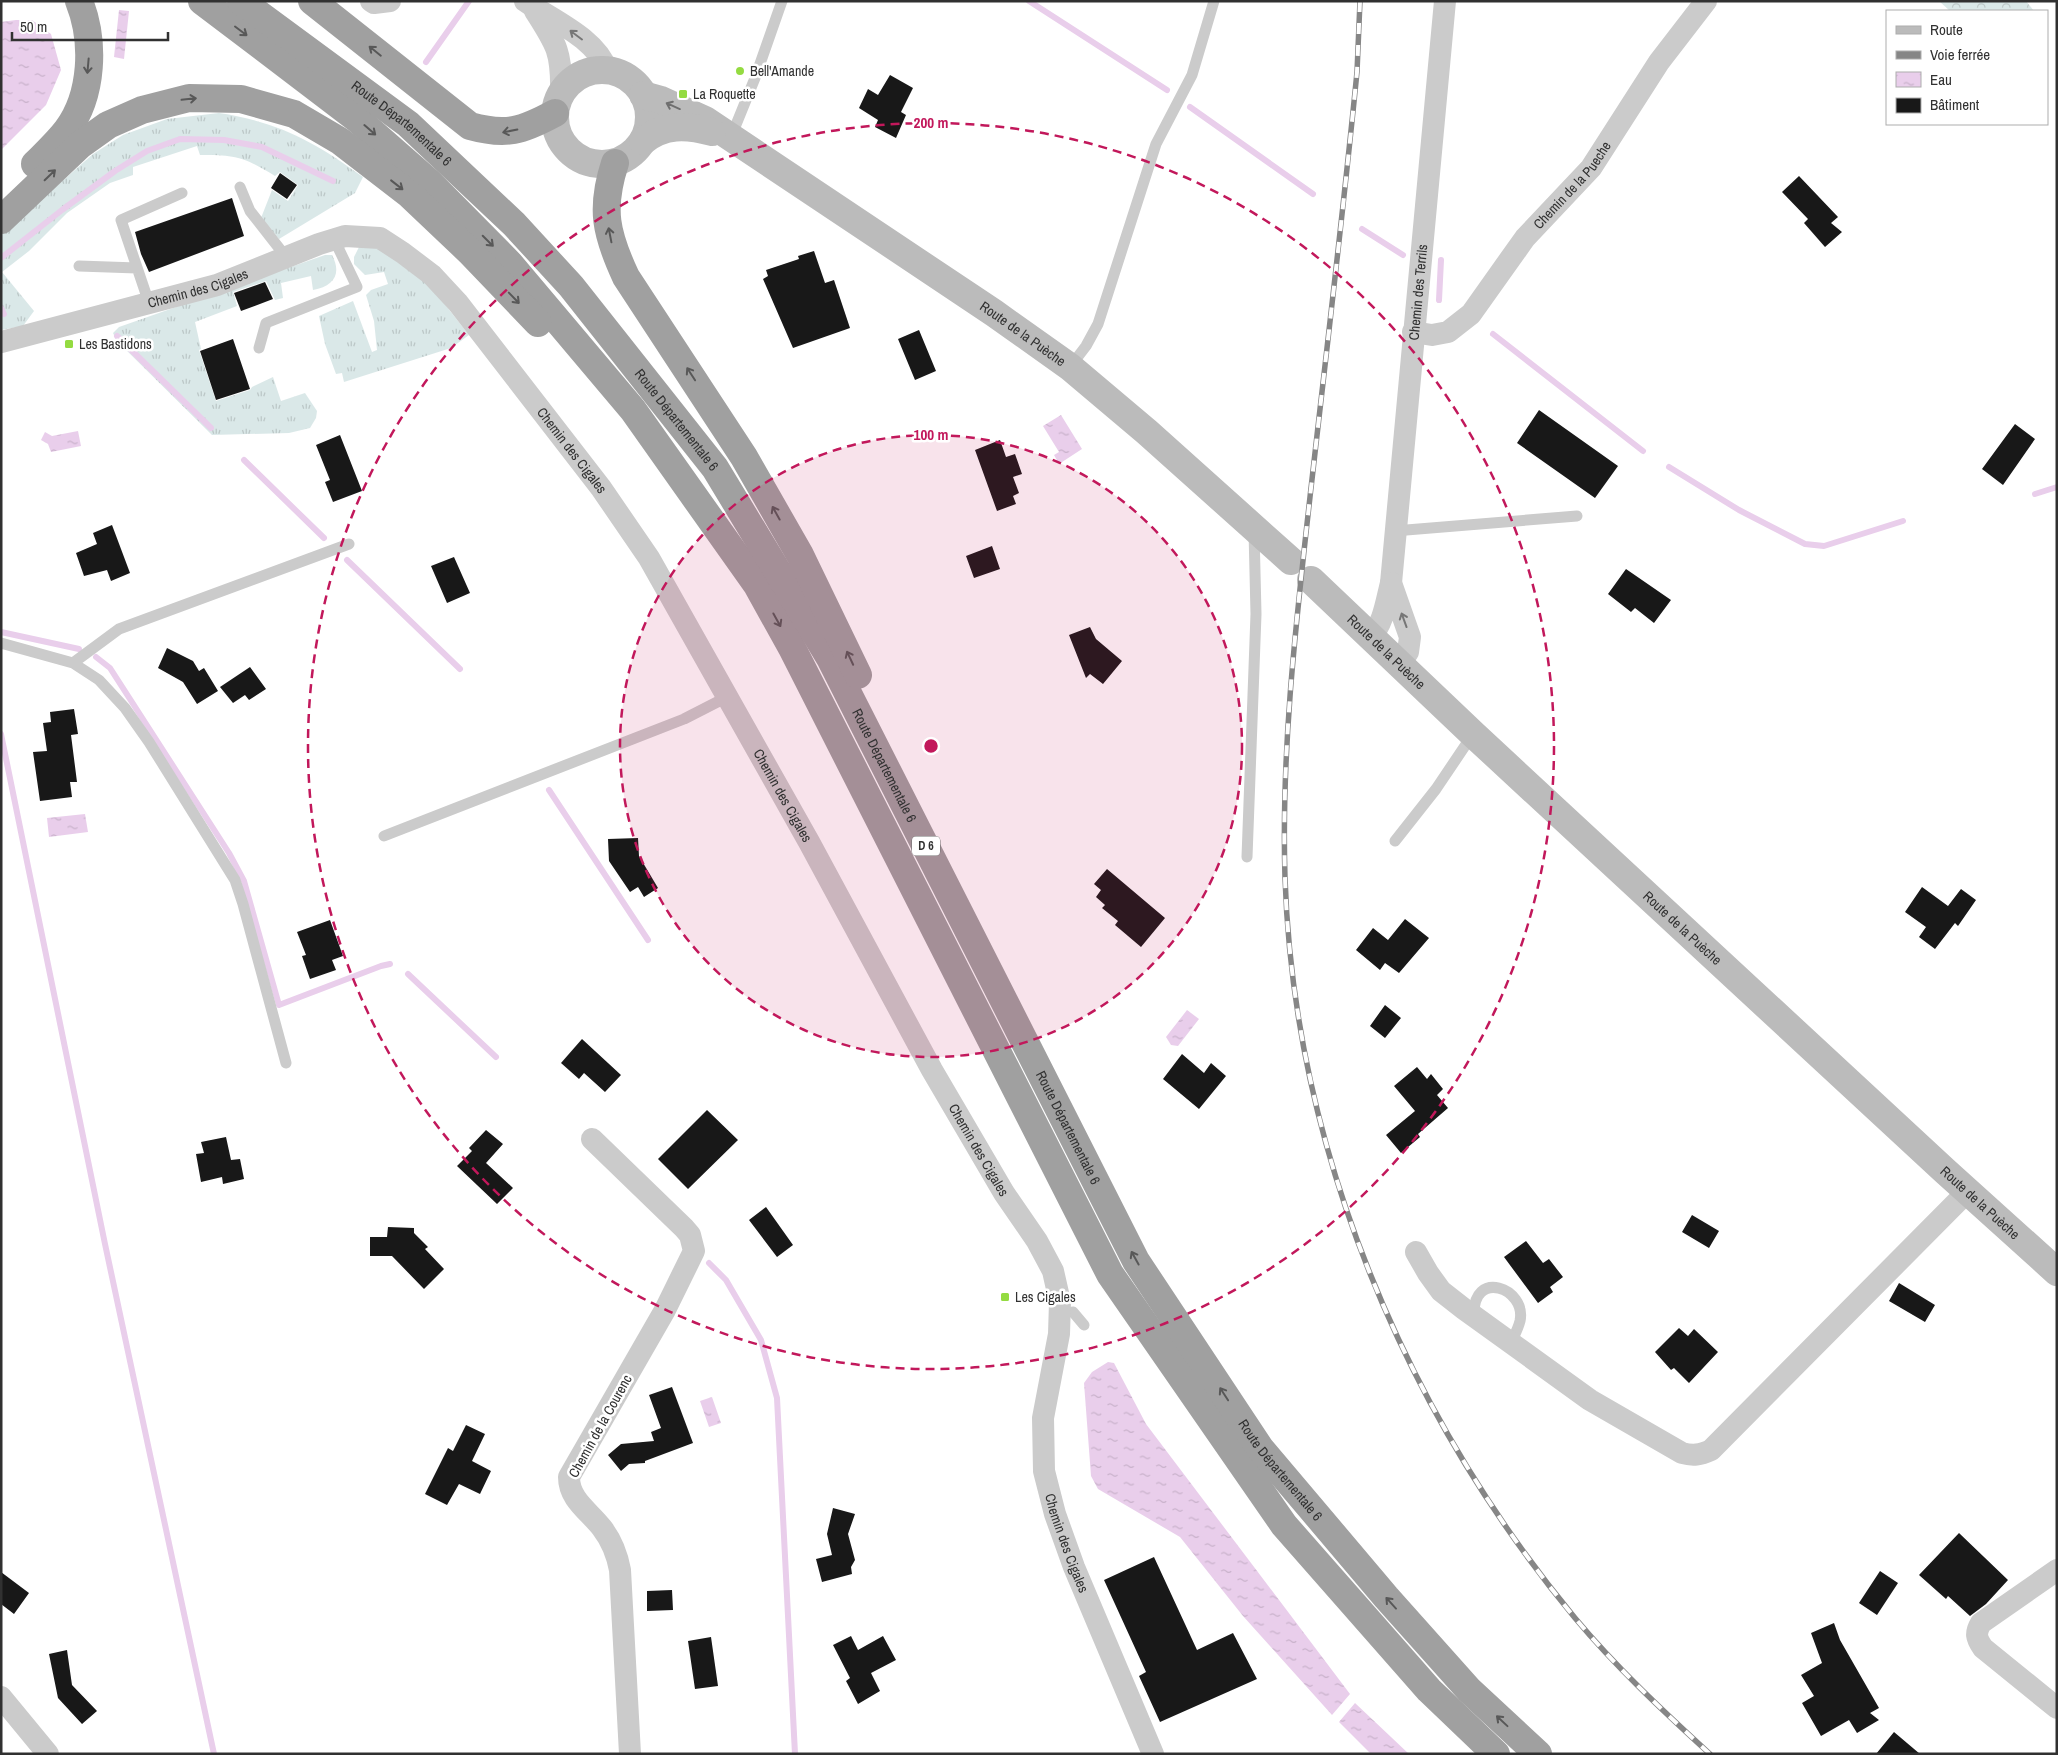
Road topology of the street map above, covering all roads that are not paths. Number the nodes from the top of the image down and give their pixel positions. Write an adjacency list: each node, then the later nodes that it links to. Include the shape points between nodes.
1 (79, 1): 20 (highway, one-way to 20, via 88,33 89,54 87,82 79,109 67,130)
2 (202, 1): 40 (highway, Route Départementale 6 / D 6, one-way to 40, via 356,118 429,182 509,263 633,410)
3 (241, 1): 50 (highway, Route Départementale 6 / D 6, via 408,124 514,224 572,286 715,468 830,658)
4 (312, 1): 14 (highway, one-way to 4, via 533,125 502,133 470,126)
5 (371, 1): 6 (street)
6 (390, 1)
7 (782, 1): 15 (lane)
8 (1214, 1): 32 (lane, via 1192,74 1156,144 1098,324)
9 (1445, 1): 27 (street, Chemin des Terrils)
10 (1706, 1): 27 (street, Chemin de la Pueche, via 1659,62 1591,168 1525,238 1471,314 1448,332 1432,335)
11 (528, 4): 12 (street, one-way to 11, via 603,58 589,45); 14 (street, via 559,54 562,66)
12 (607, 70): 13 (main road, via 634,83); 14 (main road, via 596,70 576,78)
13 (643, 95): 15 (main road, Route de la Puèche, one-way to 13, via 705,120); 16 (main road, via 649,114)
14 (558, 103): 17 (main road, via 555,126 567,149 589,163)
15 (731, 137): 16 (main road, Route de la Puèche, via 678,127 654,132); 32 (main road, Route de la Puèche)
16 (643, 141): 17 (main road, via 631,155)
17 (615, 163): 50 (highway, one-way to 17, via 868,695 800,555 744,457 622,270 612,247 606,214 608,186)
18 (240, 187): 23 (lane, via 250,211)
19 (182, 193): 25 (lane, via 121,220)
20 (1, 198)
21 (1, 220): 40 (highway, one-way to 40, via 80,145 108,125 142,110 189,98 241,99 294,114 340,140 410,196 470,252 566,353)
22 (334, 239): 23 (street, Chemin des Cigales); 31 (lane, via 357,287 266,323); 45 (street, Chemin des Cigales, via 345,236 380,238 432,275 458,303 601,488 649,558)
23 (286, 257): 26 (street, Chemin des Cigales, via 218,285)
24 (79, 266): 25 (lane)
25 (137, 268): 26 (lane)
26 (149, 303): 28 (street, Chemin des Cigales)
27 (1413, 332): 35 (street, Chemin des Terrils)
28 (36, 333): 29 (street, Chemin des Cigales); 30 (street, Chemin des Cigales)
29 (1, 334)
30 (1, 342)
31 (259, 348)
32 (1070, 367): 34 (main road, Route de la Puèche)
33 (1577, 516): 35 (lane)
34 (1254, 527): 37 (main road, Route de la Puèche); 49 (lane, via 1256,614)
35 (1394, 530): 39 (street, Chemin des Terrils)
36 (349, 544): 43 (lane, via 119,629)
37 (1291, 561)
38 (1311, 580): 41 (main road, Route de la Puèche)
39 (1391, 583): 41 (street, Chemin des Terrils, via 1382,620); 44 (street, Chemin des Terrils, one-way to 39, via 1408,652 1410,637)
40 (757, 585): 66 (highway, Route Départementale 6 / D 6, one-way to 66, via 1110,1274 1284,1525 1429,1690)
41 (1371, 637): 44 (main road, Route de la Puèche)
42 (1, 643): 43 (lane)
43 (73, 663): 51 (lane, via 99,680 125,708 235,880)
44 (1400, 665): 46 (main road, Route de la Puèche)
45 (727, 697): 47 (lane, via 684,718); 65 (street, Chemin des Cigales, via 932,1070 1052,1271 1060,1302 1059,1334 1043,1418 1044,1471 1074,1567)
46 (1474, 734): 48 (lane); 53 (main road, Route de la Puèche)
47 (384, 836)
48 (1395, 841)
49 (1247, 857)
50 (943, 880): 67 (highway, Route Départementale 6 / D 6, one-way to 50, via 1469,1690 1260,1448 1136,1261)
51 (286, 1063)
52 (592, 1139): 64 (street, Chemin de la Courenc, via 684,1228 694,1251 665,1310 569,1477 575,1498 601,1526 617,1552)
53 (1968, 1191): 55 (main road, Route de la Puèche); 59 (street, via 1711,1450 1702,1454 1692,1456 1673,1448 1590,1400)
54 (1416, 1252): 57 (street, via 1441,1291)
55 (2057, 1272)
56 (1073, 1312): 58 (lane)
57 (1474, 1316): 59 (street); 59 (lane, via 1473,1304 1477,1295 1497,1286 1506,1290 1520,1310 1520,1320)
58 (1084, 1326)
59 (1511, 1343)
60 (2057, 1570): 62 (street, via 1981,1623 1976,1631 1977,1640 1983,1648)
61 (1, 1697): 63 (street)
62 (2057, 1708)
63 (48, 1754)
64 (630, 1754)
65 (1154, 1754)
66 (1496, 1754)
67 (1538, 1754)

